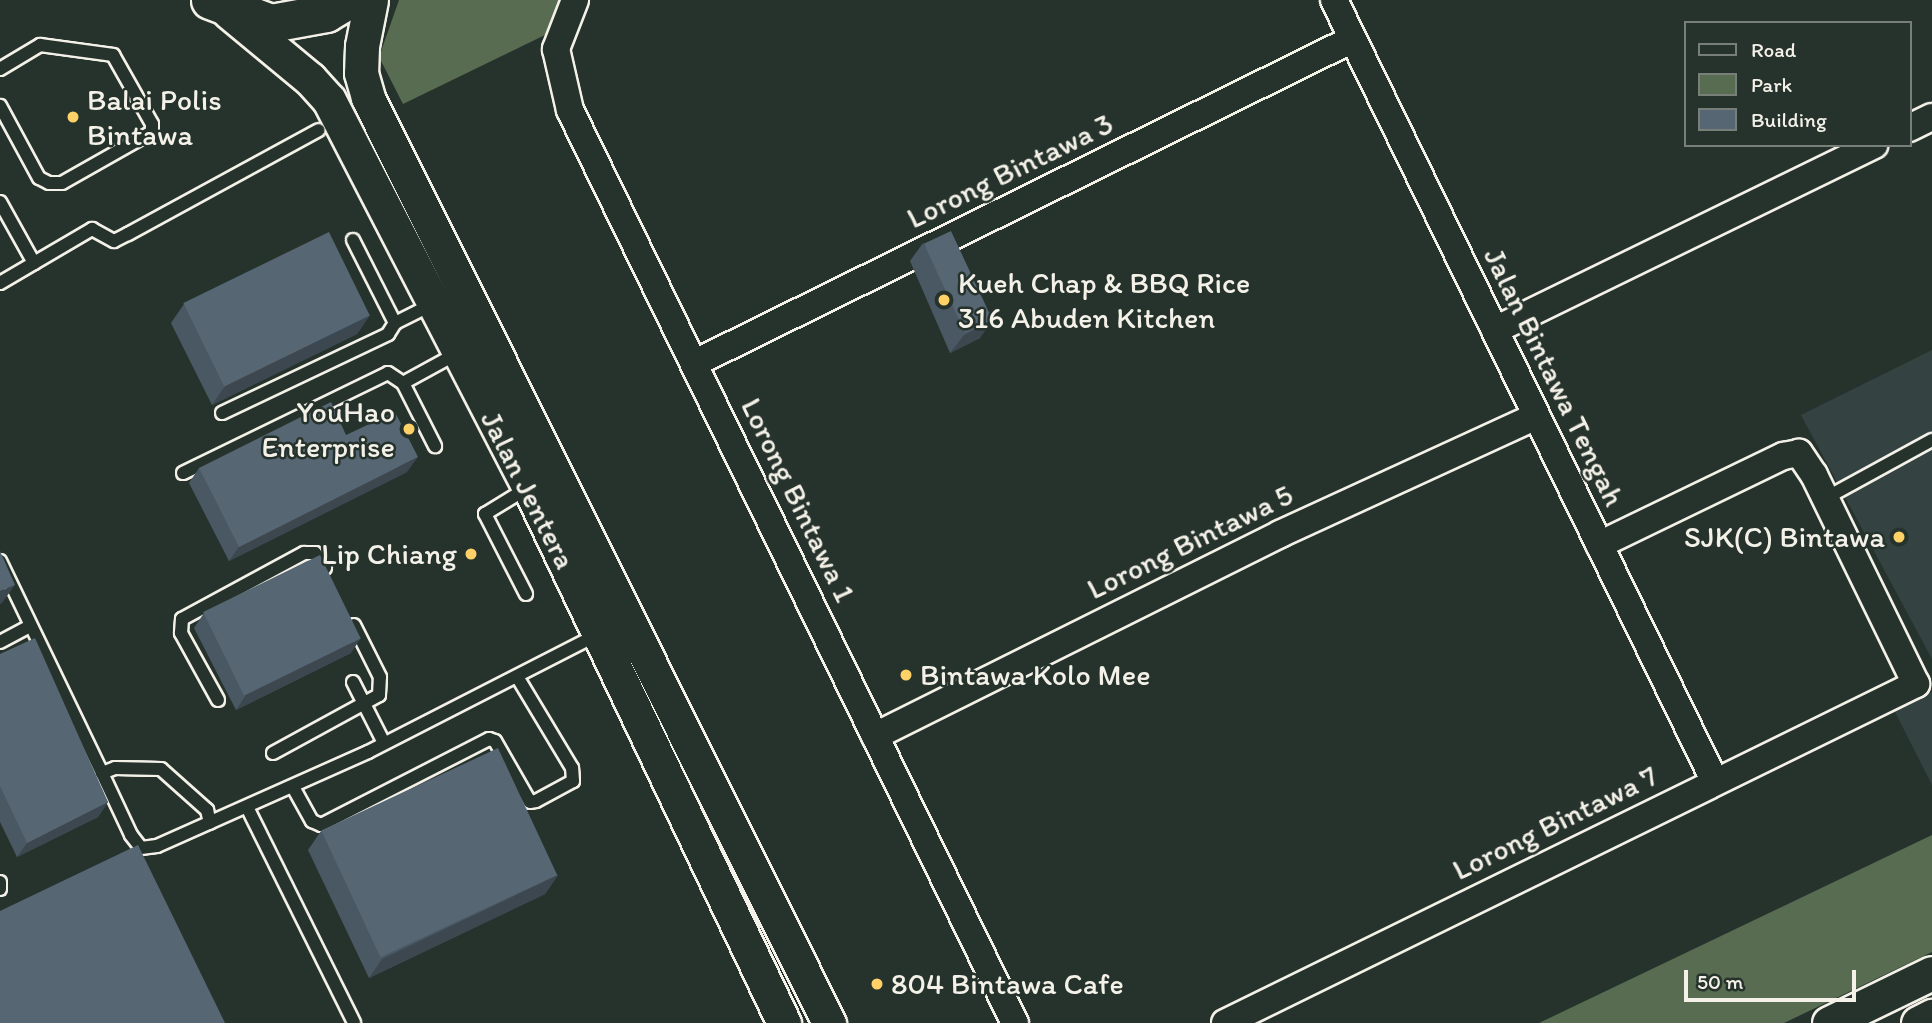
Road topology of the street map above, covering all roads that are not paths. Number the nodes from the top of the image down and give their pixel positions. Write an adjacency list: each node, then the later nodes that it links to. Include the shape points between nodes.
1 (211, 0): 2 (main road, via 271,23 326,13); 17 (street, Jalan Jentera, via 257,33 329,100)
2 (348, 0)
3 (371, 0): 57 (street, Jalan Jentera, via 361,73 368,98)
4 (575, 0): 21 (street, Lorong Bintawa 1, via 556,49 570,110)
5 (1334, 0): 6 (street, Jalan Bintawa Tengah)
6 (1353, 39): 19 (street, Jalan Bintawa Tengah); 21 (street, Lorong Bintawa 3)
7 (0, 69): 8 (lane, via 40,45 113,55 152,124 152,132 62,183 49,183 39,178)
8 (0, 106)
9 (1932, 117): 10 (street)
10 (1911, 127)
11 (318, 130): 15 (lane, via 121,238 114,241 92,229)
12 (1870, 147): 19 (street)
13 (0, 202): 15 (lane)
14 (353, 240): 18 (lane)
15 (34, 263): 16 (lane)
16 (0, 283)
17 (433, 304): 18 (lane); 20 (street, Jalan Jentera)
18 (395, 323): 23 (lane, via 388,334)
19 (1495, 330): 24 (street, Jalan Bintawa Tengah)
20 (458, 353): 22 (lane); 28 (street, Jalan Jentera)
21 (695, 363): 43 (street, Lorong Bintawa 1)
22 (403, 383): 26 (lane); 27 (lane, via 388,373 377,377)
23 (222, 412)
24 (1536, 416): 30 (street, Jalan Bintawa Tengah); 43 (street, Lorong Bintawa 5, via 1280,534)
25 (1932, 440): 29 (lane)
26 (435, 446)
27 (184, 473)
28 (529, 487): 33 (lane, via 485,514); 36 (street, Jalan Jentera)
29 (1826, 498): 30 (street, via 1799,453 1783,456); 40 (street)
30 (1599, 545): 47 (street, Jalan Bintawa Tengah)
31 (0, 561): 35 (lane)
32 (332, 583): 41 (lane, via 315,553 304,553 182,618 181,633)
33 (526, 594)
34 (344, 607): 42 (lane, via 383,684 379,695)
35 (30, 626): 37 (lane); 46 (lane)
36 (599, 634): 38 (lane); 56 (street, Jalan Jentera)
37 (0, 642)
38 (518, 678): 44 (lane); 48 (lane, via 572,768 572,781 536,801 530,802 495,741 489,739 321,825 312,821)
39 (353, 682): 42 (lane)
40 (1924, 685): 47 (street, Lorong Bintawa 7)
41 (218, 700)
42 (366, 706): 44 (lane); 45 (lane)
43 (875, 736): 58 (street, Lorong Bintawa 1)
44 (384, 743): 48 (lane)
45 (273, 753)
46 (102, 773): 50 (lane, via 115,768 161,769 207,810); 50 (lane, via 141,848)
47 (1715, 782): 59 (street, Lorong Bintawa 7)
48 (293, 788): 49 (lane)
49 (247, 807): 50 (lane); 55 (lane)
50 (210, 823)
51 (0, 882): 52 (lane)
52 (0, 889)
53 (1932, 973): 60 (street)
54 (1932, 1016): 61 (street)
55 (354, 1023)
56 (784, 1023)
57 (829, 1023)
58 (1015, 1023)
59 (1224, 1023)
60 (1829, 1023)
61 (1918, 1023)

